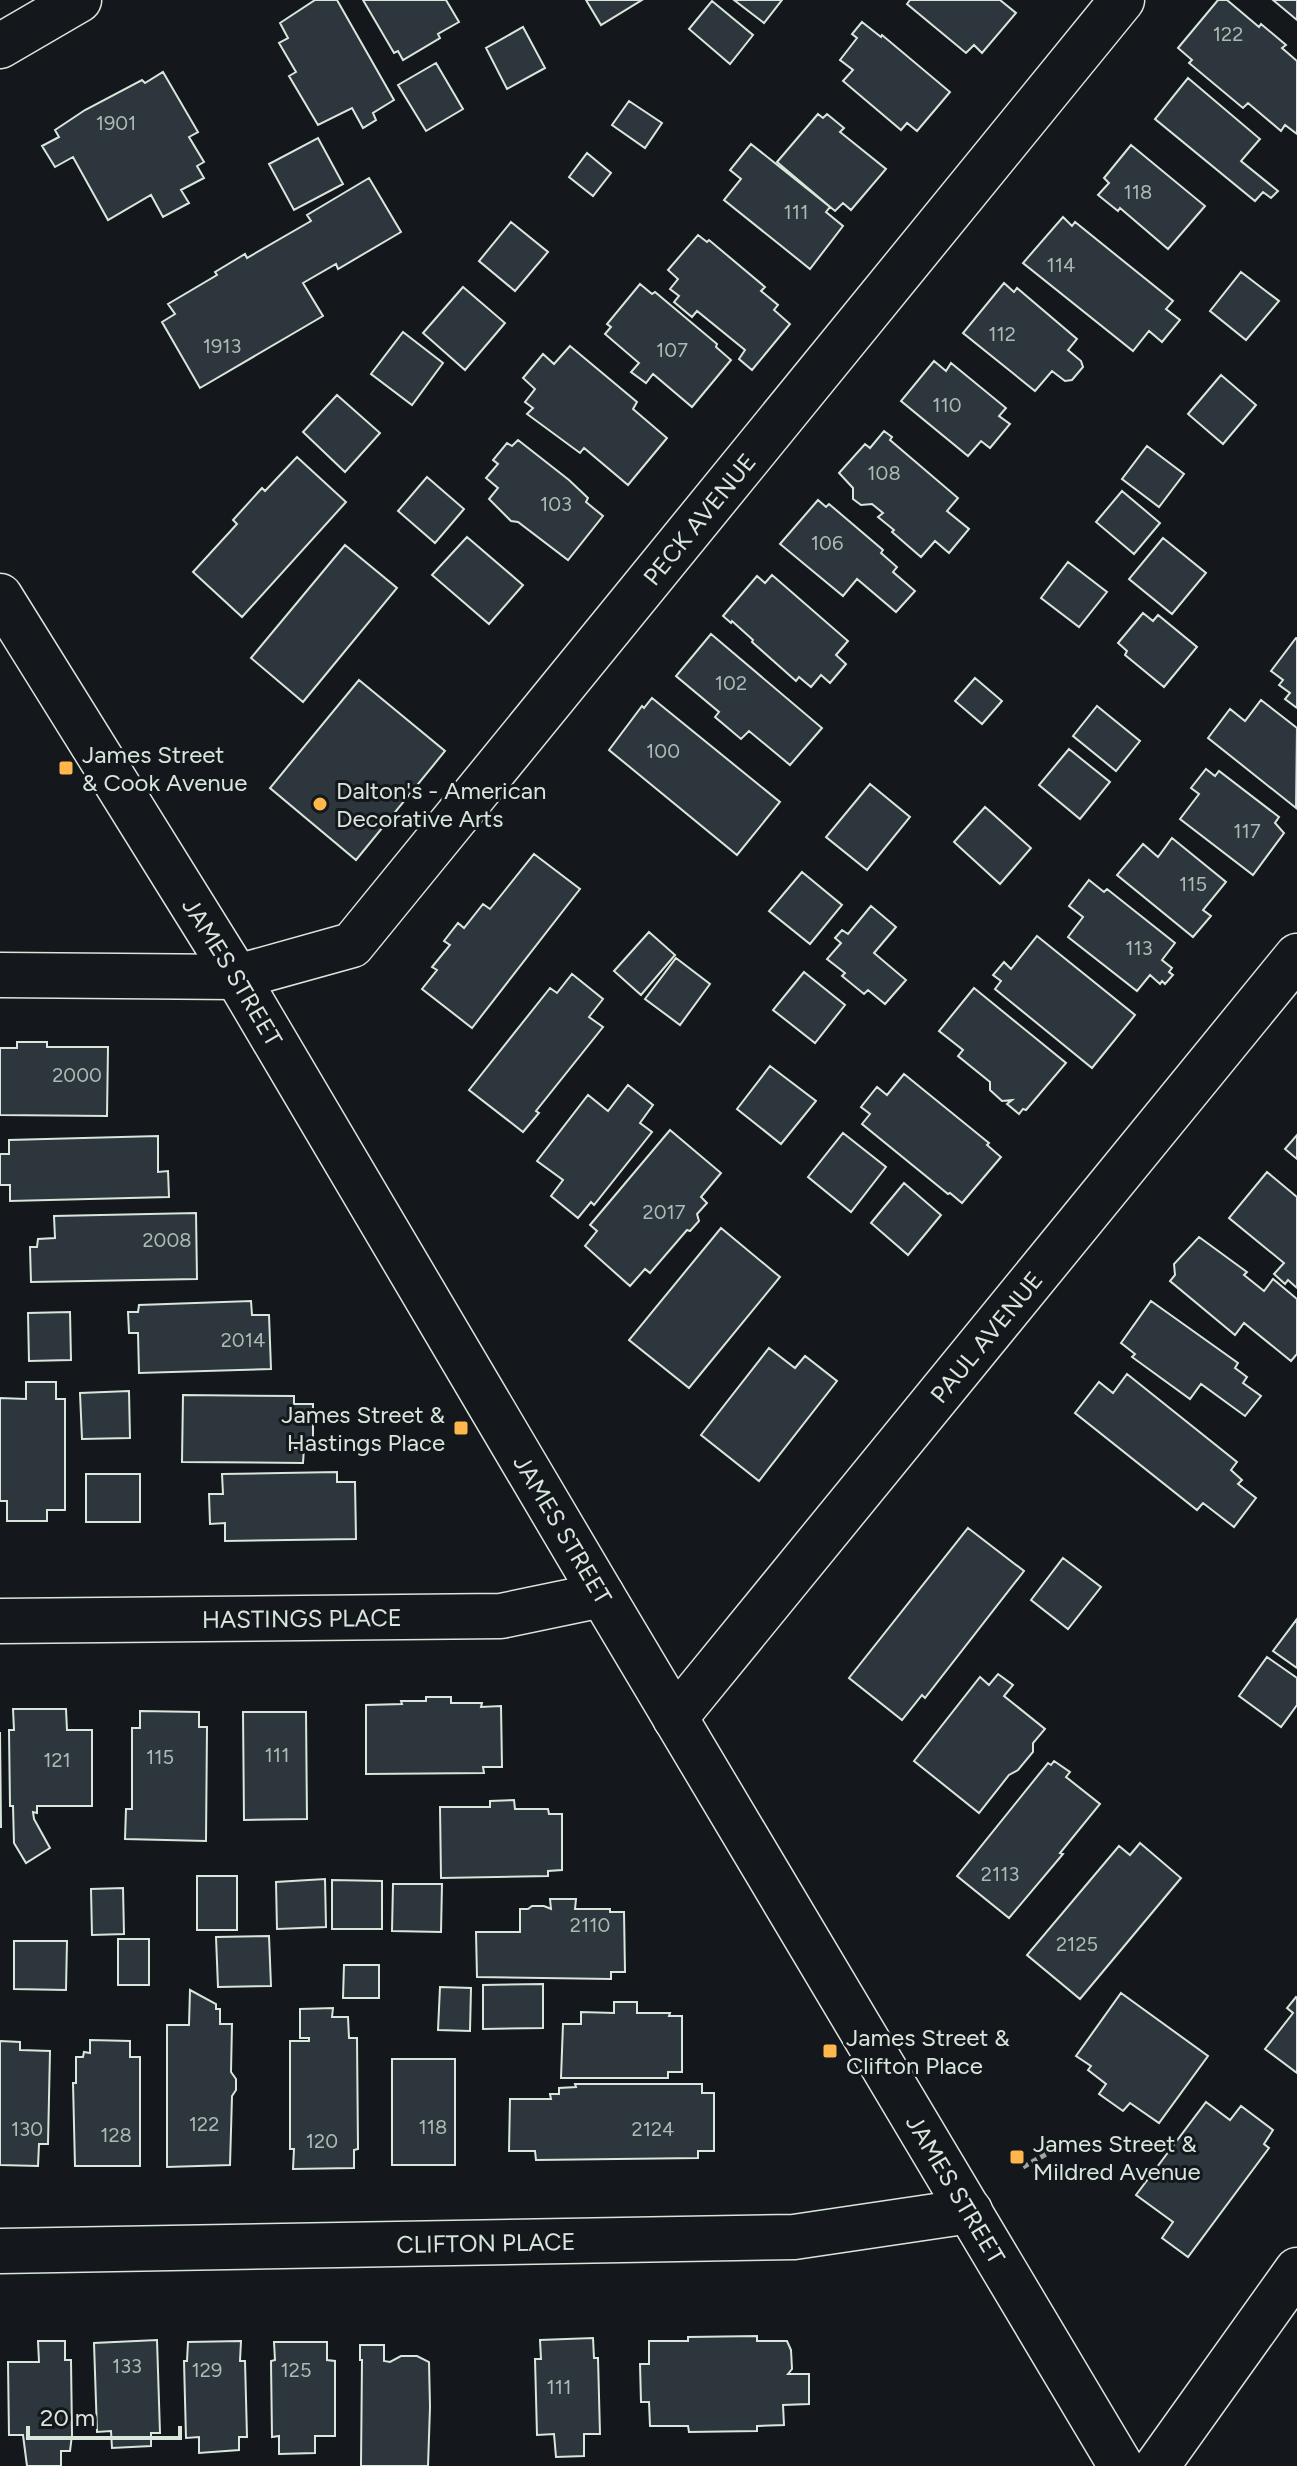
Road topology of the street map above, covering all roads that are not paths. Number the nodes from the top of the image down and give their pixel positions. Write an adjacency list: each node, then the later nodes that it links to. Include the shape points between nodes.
1 (79, 0): 3 (street)
2 (1122, 0): 7 (street, PECK AVENUE, via 352,945)
3 (0, 46)
4 (0, 596): 7 (street, JAMES STREET)
5 (1297, 956): 10 (street, PAUL AVENUE)
6 (0, 975): 7 (street, PECK AVENUE)
7 (237, 977): 8 (street, JAMES STREET)
8 (602, 1595): 9 (street, HASTINGS PLACE, via 501,1616); 10 (street, JAMES STREET)
9 (0, 1621)
10 (675, 1718): 11 (street, JAMES STREET)
11 (970, 2211): 12 (street, CLIFTON PLACE, via 794,2237); 14 (street, JAMES STREET)
12 (0, 2251)
13 (1297, 2270): 15 (street)
14 (1121, 2466)
15 (1157, 2466)

